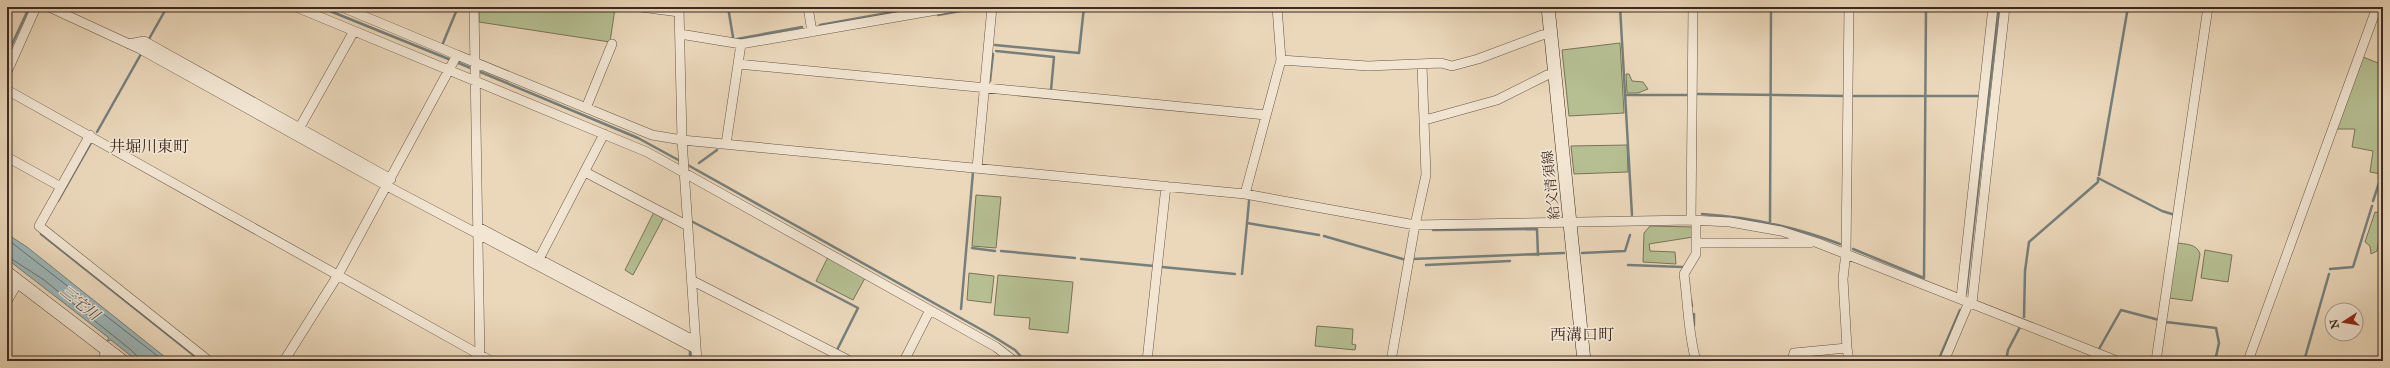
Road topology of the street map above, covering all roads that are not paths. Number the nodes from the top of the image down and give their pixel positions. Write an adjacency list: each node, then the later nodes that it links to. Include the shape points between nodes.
1 (49, 7): 37 (street)
2 (296, 7): 19 (street)
3 (342, 7): 25 (street)
4 (474, 7): 27 (street)
5 (641, 7): 18 (street)
6 (808, 7): 20 (street)
7 (954, 7): 20 (street)
8 (992, 7): 34 (street)
9 (1277, 7): 26 (street)
10 (1548, 7): 22 (main road, 給父清須線)
11 (1693, 7): 53 (street)
12 (1849, 7): 60 (street)
13 (1993, 7): 68 (street)
14 (2005, 7): 68 (street)
15 (2208, 7): 90 (street)
16 (2377, 7): 91 (street)
17 (33, 8): 31 (street)
18 (679, 9): 21 (street)
19 (354, 31): 30 (street); 40 (street)
20 (812, 32): 24 (street)
21 (680, 34): 24 (street); 43 (street)
22 (1551, 34): 29 (street, via 1452,66 1441,63); 32 (main road, 給父清須線)
23 (612, 44): 36 (street)
24 (741, 44): 28 (street)
25 (456, 56): 27 (street); 30 (street)
26 (1281, 60): 29 (street, via 1368,66); 38 (street)
27 (475, 64): 33 (street); 36 (street)
28 (738, 64): 34 (street); 44 (street)
29 (1422, 65): 39 (street)
30 (450, 68): 33 (street); 49 (street)
31 (7, 72)
32 (1556, 74): 39 (street, via 1547,75 1497,100); 54 (main road, 給父清須線)
33 (475, 78): 41 (street); 57 (street)
34 (984, 89): 38 (street); 47 (street)
35 (7, 90): 42 (street)
36 (586, 108): 43 (street, via 652,135)
37 (264, 112): 40 (street); 49 (street)
38 (1266, 115): 52 (street)
39 (1425, 120): 55 (street, via 1426,175)
40 (300, 128): 49 (street)
41 (604, 134): 46 (street); 48 (street)
42 (90, 135): 51 (street); 63 (street)
43 (682, 140): 44 (street); 46 (street)
44 (726, 144): 47 (street)
45 (7, 157): 51 (street)
46 (684, 166): 56 (street); 69 (street)
47 (977, 168): 50 (street)
48 (585, 172): 56 (street); 61 (street)
49 (389, 182): 57 (street); 63 (street)
50 (1166, 186): 52 (street); 82 (street)
51 (61, 187): 76 (street, via 38,226)
52 (1245, 194): 55 (street)
53 (1694, 220): 54 (street); 58 (street); 59 (street, via 1730,222 1781,231)
54 (1570, 222): 55 (street); 84 (main road, 給父清須線)
55 (1415, 225): 83 (street)
56 (688, 226): 64 (street)
57 (478, 231): 61 (street); 66 (street); 73 (street)
58 (1696, 243): 59 (street); 85 (street, via 1696,254 1684,274 1690,313 1690,340)
59 (1818, 243): 60 (street)
60 (1846, 252): 68 (street); 71 (street, via 1843,279)
61 (539, 259): 66 (street)
62 (7, 273): 65 (main road)
63 (338, 275): 73 (street); 74 (street)
64 (691, 280): 70 (street); 79 (street)
65 (19, 281): 67 (street); 72 (main road)
66 (588, 289): 70 (street)
67 (7, 301)
68 (1967, 301): 88 (street); 89 (street)
69 (930, 310): 80 (street); 81 (street, via 996,347)
70 (695, 345): 78 (street)
71 (1847, 348): 86 (street, via 1794,353); 87 (street)
72 (106, 355): 75 (main road)
73 (480, 358): 77 (street)
74 (287, 360)
75 (122, 361)
76 (209, 361)
77 (491, 361)
78 (696, 361)
79 (850, 361)
80 (904, 361)
81 (1014, 361)
82 (1147, 361)
83 (1391, 361)
84 (1584, 361)
85 (1696, 361)
86 (1792, 361)
87 (1850, 361)
88 (1944, 361)
89 (2117, 361)
90 (2156, 361)
91 (2248, 361)

